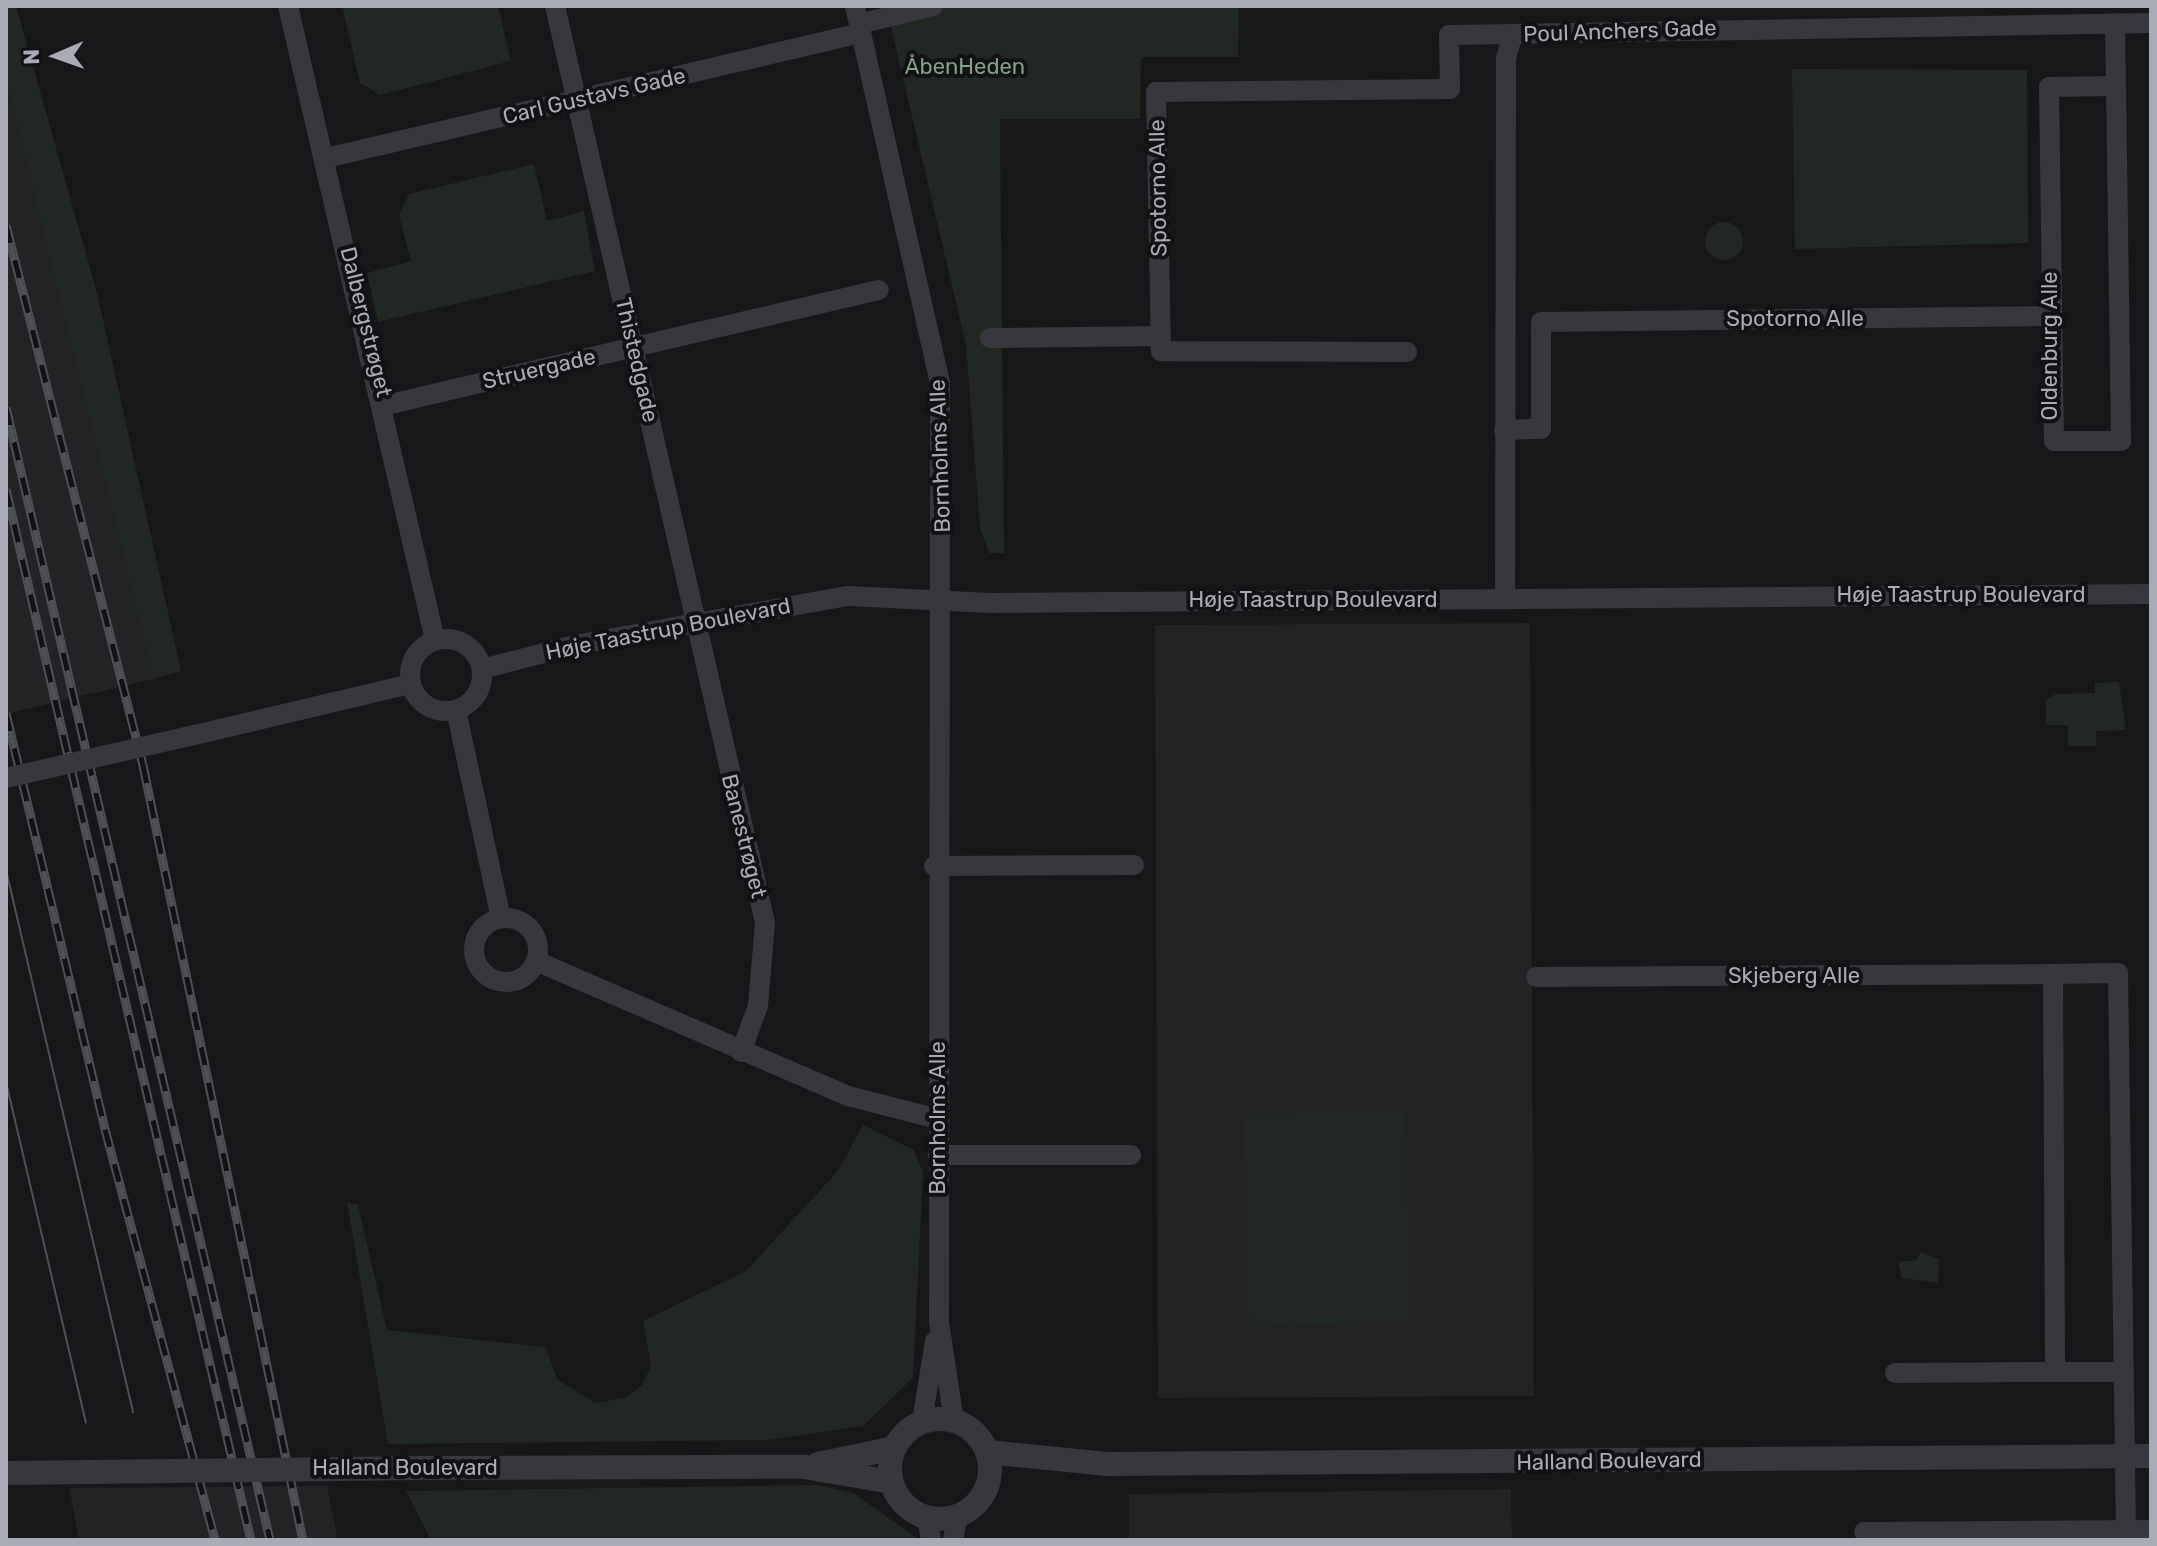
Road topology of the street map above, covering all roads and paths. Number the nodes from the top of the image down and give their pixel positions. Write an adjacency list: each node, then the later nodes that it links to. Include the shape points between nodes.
1 (288, 6): 10 (street, Dalbergstrøget)
2 (555, 6): 9 (street, Thistedgade)
3 (933, 6): 4 (street, Carl Gustavs Gade)
4 (859, 21): 9 (street, Carl Gustavs Gade); 20 (street, Bornholms Alle, via 940,383)
5 (2115, 23): 6 (street, Poul Anchers Gade); 7 (street, Poul Anchers Gade); 8 (street, Oldenburg Alle)
6 (2151, 23)
7 (1513, 34): 13 (street, Spotorno Alle, via 1449,35 1450,89 1156,92); 18 (street, Poul Anchers Gade, via 1506,58)
8 (2116, 86): 12 (street, Oldenburg Alle, via 2049,87); 12 (street, Oldenburg Alle, via 2121,441 2054,441)
9 (577, 100): 10 (street, Carl Gustavs Gade); 15 (street, Thistedgade)
10 (326, 158): 17 (street, Dalbergstrøget)
11 (879, 290): 15 (street, Struergade)
12 (2050, 316): 18 (street, Spotorno Alle, via 1541,322 1541,429)
13 (1161, 336): 14 (street); 16 (street, via 1161,351)
14 (990, 338)
15 (633, 347): 17 (street, Struergade); 22 (street, Thistedgade)
16 (1407, 352)
17 (386, 405): 23 (street, Dalbergstrøget)
18 (1504, 430): 21 (street, Poul Anchers Gade)
19 (2151, 594): 21 (street, Høje Taastrup Boulevard)
20 (941, 599): 21 (street, Høje Taastrup Boulevard); 22 (street, Høje Taastrup Boulevard, via 848,596); 29 (street, Bornholms Alle)
21 (1505, 599)
22 (694, 621): 24 (street, Høje Taastrup Boulevard); 34 (street, Banestrøget, via 765,923 758,1006)
23 (435, 640): 24 (street, via 460,641); 25 (street, via 417,652)
24 (482, 669): 26 (street, via 477,695)
25 (410, 684): 26 (street, via 433,709); 27 (street, bridge)
26 (456, 710): 30 (street)
27 (6, 778)
28 (1134, 865): 29 (street)
29 (934, 866): 35 (street, Bornholms Alle)
30 (501, 918): 31 (street, via 528,926); 31 (street, via 478,934 479,968 509,982)
31 (536, 961): 34 (street)
32 (2053, 974): 33 (street, Skjeberg Alle); 39 (street); 40 (street, Skjeberg Alle, via 2118,973)
33 (1536, 977)
34 (741, 1052): 35 (street, via 860,1101)
35 (938, 1119): 36 (street, Bornholms Alle)
36 (938, 1155): 37 (street); 38 (street, Bornholms Alle)
37 (1131, 1155)
38 (939, 1322): 42 (street, Bornholms Alle); 43 (street, Bornholms Alle)
39 (2055, 1372): 40 (street); 41 (street)
40 (2124, 1372): 46 (street, Skjeberg Alle)
41 (1895, 1373)
42 (954, 1421): 43 (street); 45 (street)
43 (922, 1422): 44 (street)
44 (894, 1448): 49 (street, Halland Boulevard); 52 (street)
45 (987, 1452): 48 (street, Halland Boulevard); 51 (street)
46 (2125, 1456): 47 (street, Halland Boulevard); 48 (street, Halland Boulevard); 55 (street, Skjeberg Alle)
47 (2151, 1456)
48 (1067, 1463): 51 (street, Halland Boulevard)
49 (804, 1467): 50 (street, Halland Boulevard, bridge); 52 (street, Halland Boulevard)
50 (6, 1473)
51 (989, 1478): 53 (street, via 983,1494)
52 (892, 1482): 54 (street)
53 (958, 1515): 54 (street); 59 (street)
54 (929, 1529)
55 (2126, 1530): 56 (street); 58 (street)
56 (2151, 1530)
57 (1864, 1532): 58 (street)
58 (2055, 1535)
59 (953, 1540)

